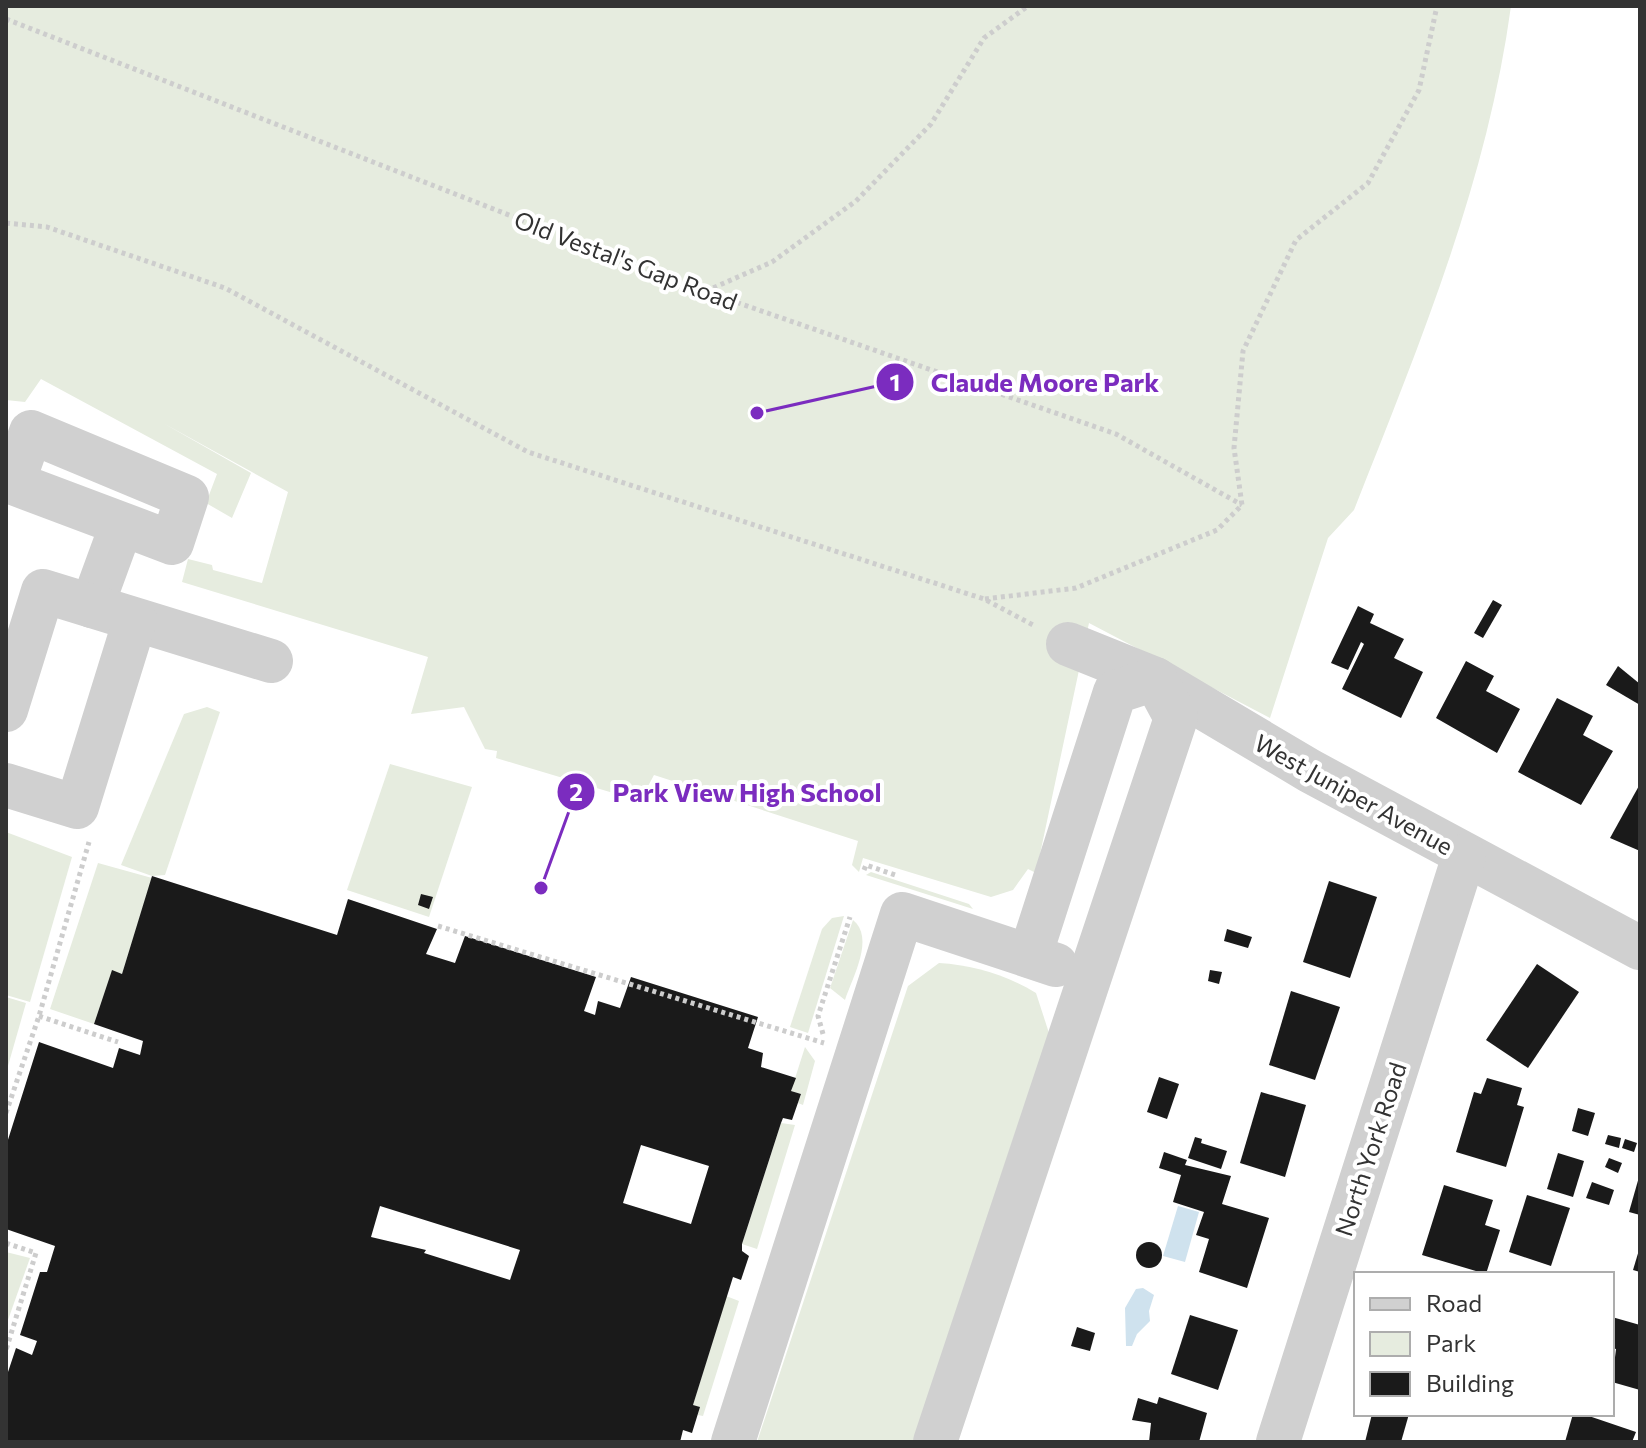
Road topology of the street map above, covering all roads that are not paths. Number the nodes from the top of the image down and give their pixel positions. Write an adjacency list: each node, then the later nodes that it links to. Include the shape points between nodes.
1 (122, 524): 2 (street)
2 (92, 606): 3 (street); 7 (street, via 43,591)
3 (135, 620): 5 (street); 8 (street, via 77,807)
4 (1068, 644): 6 (street, West Juniper Avenue)
5 (271, 661)
6 (1155, 679): 9 (street, West Juniper Avenue); 11 (street, via 1115,692); 12 (street, via 1176,718)
7 (6, 710)
8 (6, 785)
9 (1464, 856): 10 (street, West Juniper Avenue); 15 (street, North York Road)
10 (1640, 948)
11 (1030, 956): 12 (street); 13 (street, via 902,914)
12 (1088, 977): 14 (street)
13 (733, 1442)
14 (935, 1442)
15 (1278, 1442)

